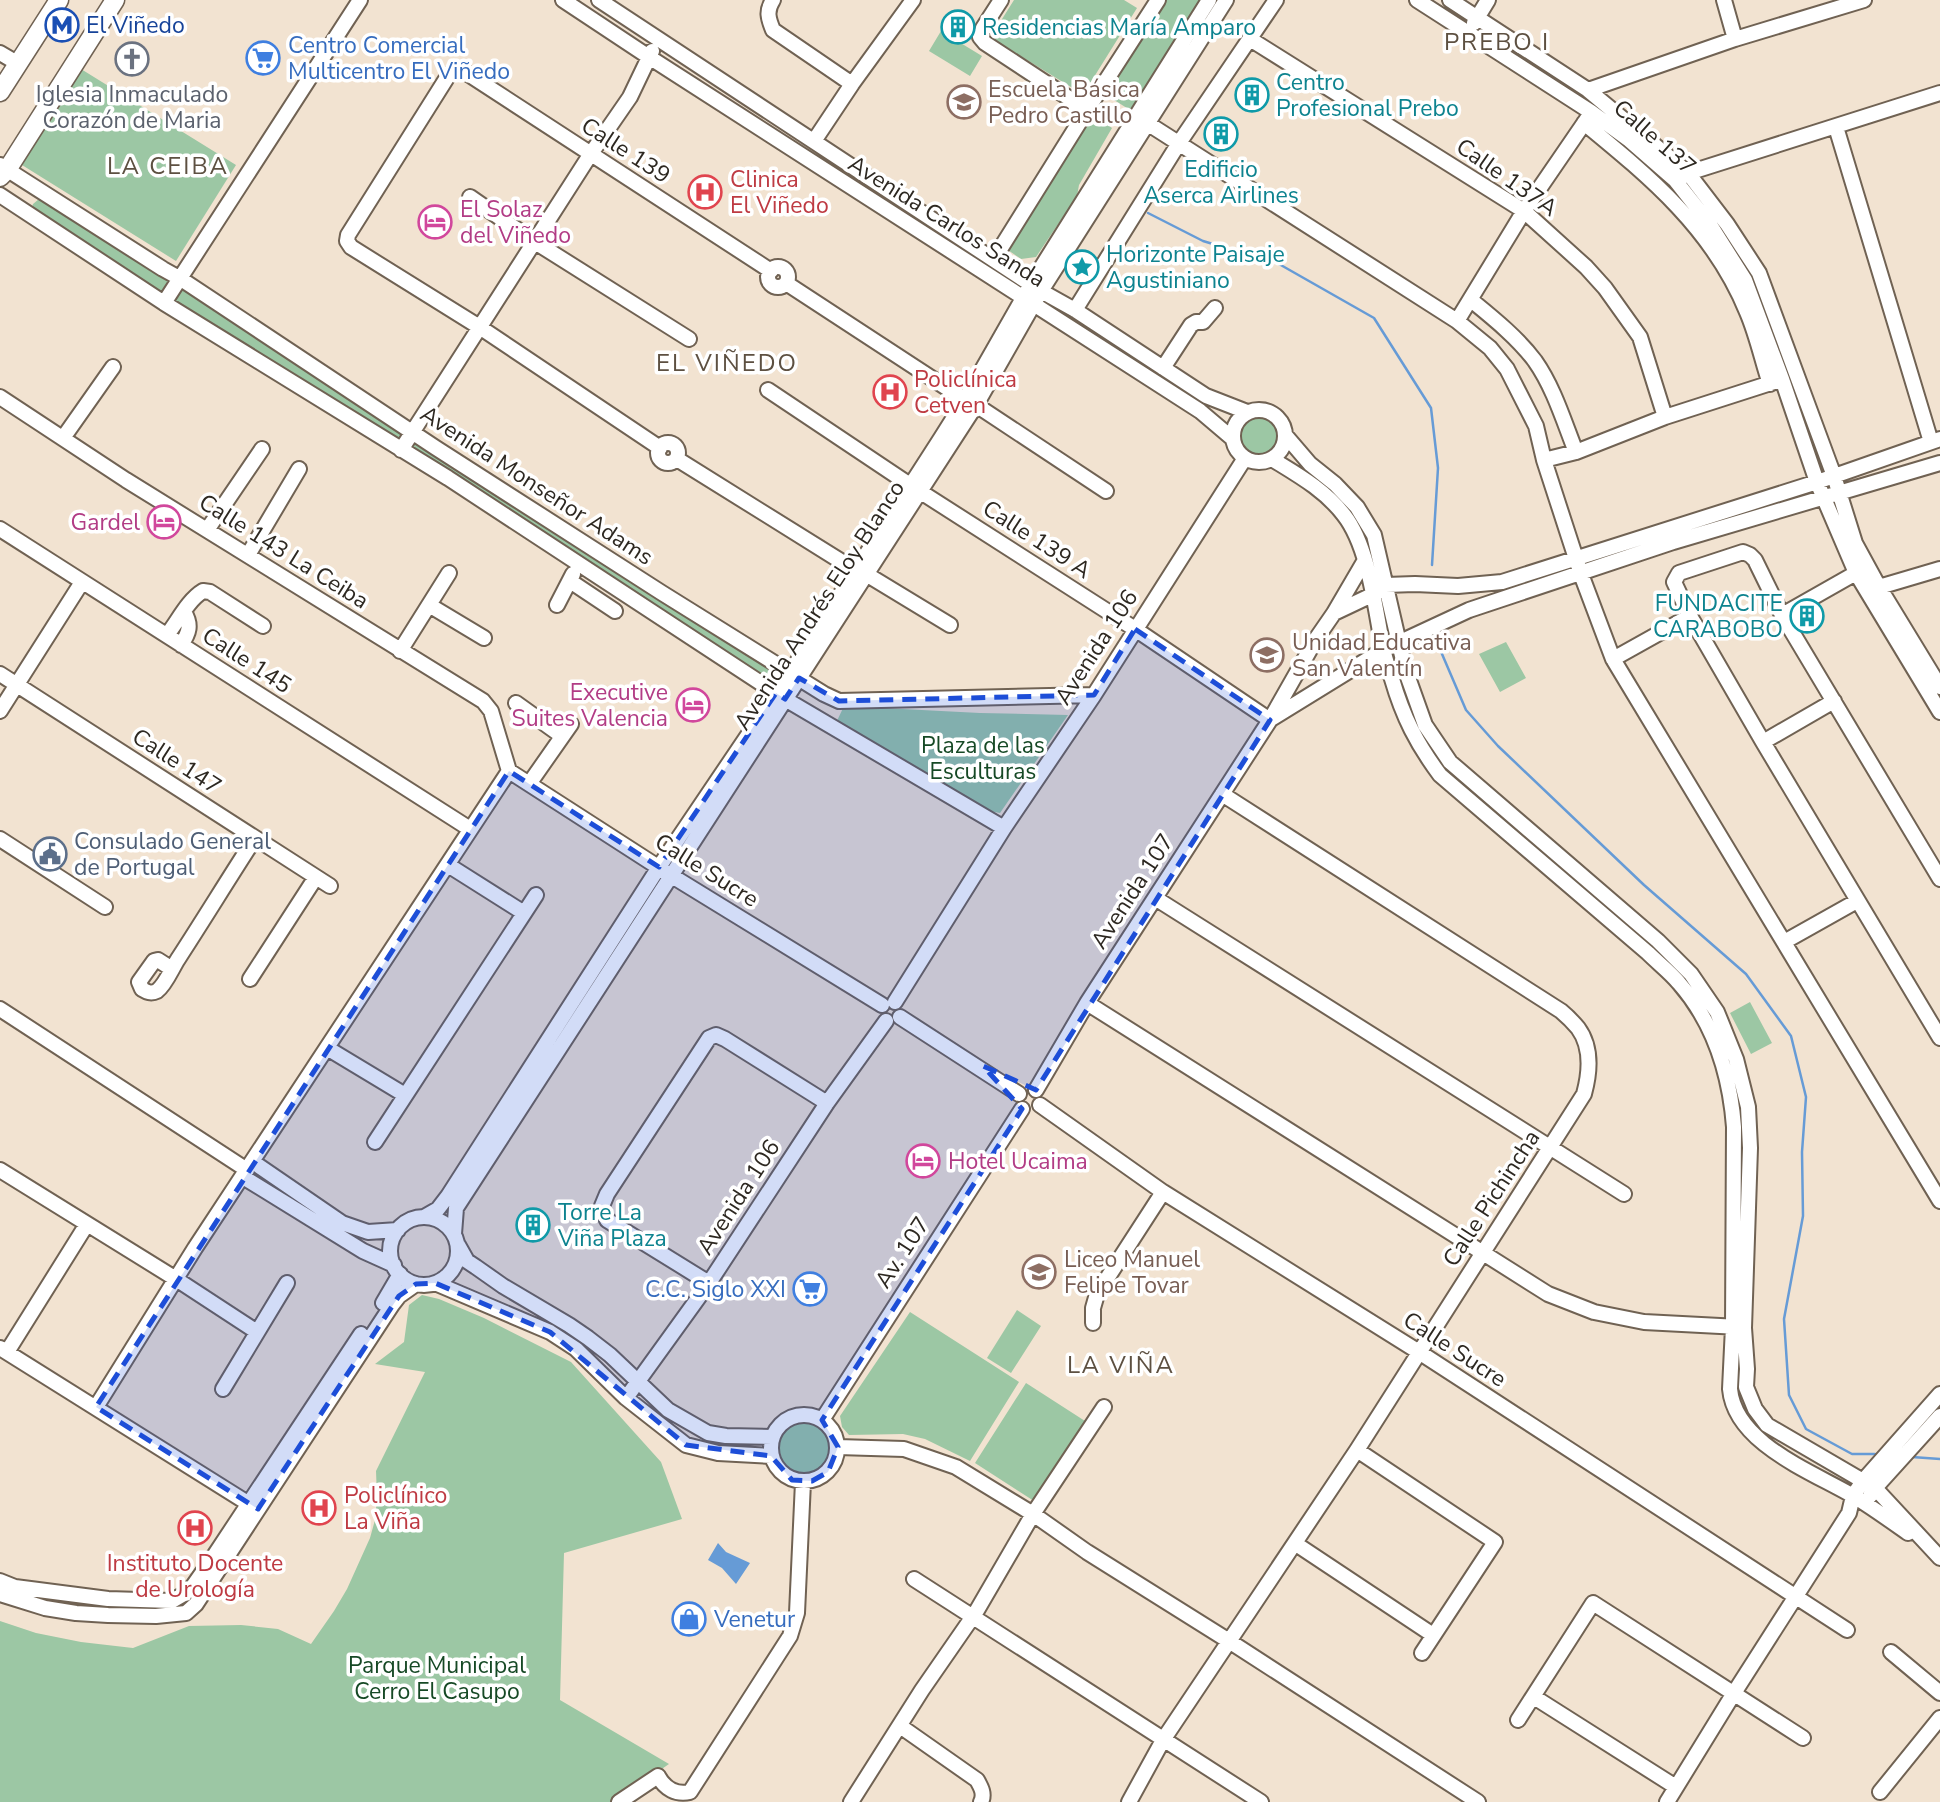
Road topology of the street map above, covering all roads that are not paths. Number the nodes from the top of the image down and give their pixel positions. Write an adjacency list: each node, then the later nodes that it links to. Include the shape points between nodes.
1 (59, 0): 25 (main road)
2 (115, 0): 37 (main road)
3 (360, 0): 44 (street)
4 (563, 0): 24 (street, Avenida Carlos Sanda)
5 (599, 0): 20 (street, Avenida Carlos Sanda)
6 (773, 0): 26 (street, via 768,19 774,30)
7 (913, 0): 26 (street)
8 (1001, 0): 30 (street, via 980,37)
9 (1158, 0): 30 (street)
10 (1209, 0): 45 (street, Avenida Andrés Eloy Blanco)
11 (1226, 0): 32 (street, Avenida Andrés Eloy Blanco)
12 (1276, 0): 21 (street)
13 (1417, 0): 19 (street, Calle 137)
14 (1450, 0): 18 (street)
15 (1488, 0): 18 (street)
16 (1724, 0): 22 (street)
17 (1864, 0): 22 (street)
18 (1477, 17): 19 (street); 27 (street)
19 (1468, 33): 31 (street, Calle 137)
20 (659, 39): 24 (street); 34 (street, Avenida Carlos Sanda)
21 (1250, 39): 35 (street); 41 (street, Calle 137A)
22 (1735, 39): 27 (street)
23 (0, 53): 25 (street)
24 (649, 57): 36 (street, via 630,97); 45 (street, Avenida Carlos Sanda)
25 (17, 63): 28 (main road)
26 (852, 84): 34 (street)
27 (1588, 90): 38 (street)
28 (0, 92)
29 (1939, 95): 33 (street)
30 (1087, 110): 43 (street)
31 (1587, 117): 38 (street, Calle 137); 41 (street); 57 (street, via 1689,218 1726,268)
32 (1147, 123): 35 (street); 45 (street, Avenida Andrés Eloy Blanco)
33 (1836, 127): 38 (street); 67 (street)
34 (814, 141): 43 (street, Avenida Carlos Sanda)
35 (1180, 144): 49 (street); 50 (street)
36 (590, 155): 42 (street); 51 (street, Calle 139, via 462,70 448,76 347,241); 60 (street, Calle 139, via 771,271 783,269 788,274 786,283)
37 (2, 171): 44 (street, Avenida Monseñor Adams)
38 (1682, 177): 57 (street, Calle 137, via 1745,280); 76 (street, via 1727,224 1759,274)
39 (0, 195): 47 (street, Avenida Monseñor Adams)
40 (470, 197): 42 (street)
41 (1524, 211): 46 (street); 62 (street, Calle 137A, via 1586,267 1640,337)
42 (536, 242): 51 (street); 52 (street)
43 (994, 259): 45 (street, Avenida Carlos Sanda)
44 (181, 279): 47 (street); 53 (street, Avenida Monseñor Adams)
45 (1032, 294): 49 (street, Avenida Carlos Sanda); 60 (street, Avenida Andrés Eloy Blanco); 66 (street, Avenida Carlos Sanda)
46 (1471, 300): 50 (street); 70 (street, via 1535,361)
47 (164, 303): 56 (street, Avenida Monseñor Adams)
48 (1215, 308): 55 (street, via 1203,322 1191,324)
49 (1075, 310): 55 (street, Avenida Carlos Sanda)
50 (1457, 321): 73 (street, via 1507,369 1536,426)
51 (481, 328): 63 (street); 89 (street, via 660,448 674,445 677,459)
52 (689, 340)
53 (298, 356): 56 (street); 63 (street, Avenida Monseñor Adams)
54 (113, 367): 65 (street)
55 (1163, 368): 61 (street, Avenida Carlos Sanda, via 1206,396)
56 (285, 378): 69 (street, Avenida Monseñor Adams)
57 (1776, 382): 62 (street); 77 (street, Calle 137)
58 (768, 390): 78 (street, Calle 139 A)
59 (0, 397): 65 (street, Calle 143 La Ceiba)
60 (970, 403): 78 (street, Avenida Andrés Eloy Blanco); 79 (street)
61 (1247, 412): 64 (street, via 1260,409 1276,415); 66 (street, via 1237,420)
62 (1665, 417): 70 (street)
63 (412, 432): 69 (street); 117 (street, Avenida Monseñor Adams)
64 (1286, 436): 72 (street); 95 (street, via 1357,507 1374,535)
65 (63, 438): 83 (street, Calle 143 La Ceiba)
66 (1233, 439): 71 (street)
67 (1936, 441): 76 (street)
68 (262, 449): 83 (street)
69 (401, 450): 87 (street, Avenida Monseñor Adams)
70 (1576, 452): 73 (street)
71 (1245, 458): 72 (street); 107 (street, Avenida 106)
72 (1272, 459): 86 (street, via 1337,507 1360,542)
73 (1544, 460): 85 (street)
74 (1940, 463): 80 (street)
75 (299, 469): 84 (street)
76 (1834, 476): 77 (street); 80 (street)
77 (1817, 482): 81 (street, Calle 137); 85 (street)
78 (914, 488): 89 (street, Avenida Andrés Eloy Blanco); 107 (street, Calle 139 A)
79 (1106, 491)
80 (1839, 492): 81 (street); 96 (street, via 1855,543)
81 (1824, 498): 91 (street, Calle 137); 92 (street)
82 (0, 529): 94 (street, Calle 145)
83 (207, 530): 84 (street, Calle 143 La Ceiba)
84 (248, 555): 113 (street, Calle 143 La Ceiba)
85 (1576, 559): 92 (street); 95 (street, via 1502,582)
86 (1365, 560): 97 (street); 102 (street, Avenida 107)
87 (578, 564): 93 (street); 122 (street, Avenida Monseñor Adams)
88 (1940, 569): 96 (street)
89 (860, 572): 105 (street); 117 (street, Avenida Andrés Eloy Blanco)
90 (449, 573): 98 (street)
91 (1856, 573): 103 (street); 126 (street, Calle 137)
92 (1581, 574): 110 (street, via 1469,610); 114 (street)
93 (570, 581): 99 (street); 100 (street)
94 (82, 582): 108 (street, Calle 145); 118 (street)
95 (1386, 585): 97 (street); 110 (street)
96 (1879, 587): 115 (street)
97 (1373, 594): 102 (street); 112 (street)
98 (429, 605): 109 (street); 113 (street)
99 (557, 605)
100 (615, 611)
101 (184, 612): 106 (street, via 206,590); 108 (street); 111 (street, via 190,628)
102 (1334, 613): 128 (street, Avenida 107)
103 (1782, 615): 104 (street, via 1755,560 1743,552 1679,573 1674,582); 123 (street)
104 (1690, 616): 114 (street); 129 (street)
105 (950, 625)
106 (263, 626)
107 (1135, 629): 121 (street, Avenida 106); 128 (street, Calle 139 A)
108 (167, 635): 111 (street, Calle 145)
109 (484, 638)
110 (1399, 643): 112 (street); 133 (street, via 1425,725)
111 (181, 645): 135 (street, Calle 145)
112 (1383, 650): 128 (street); 133 (street, via 1414,738 1440,775)
113 (400, 651): 130 (street, Calle 143 La Ceiba, via 483,701 491,711)
114 (1613, 659): 149 (street)
115 (1935, 669): 119 (street)
116 (0, 674): 118 (street, Calle 147)
117 (794, 676): 120 (street, Avenida Monseñor Adams); 122 (street, Avenida Andrés Eloy Blanco)
118 (16, 684): 125 (street); 136 (street, Calle 147)
119 (1940, 687)
120 (824, 694): 121 (street, Avenida Monseñor Adams, via 839,701); 127 (street, via 828,708 824,715)
121 (1094, 695): 134 (street, Avenida 106)
122 (781, 696): 127 (street, Avenida Monseñor Adams); 139 (street, Avenida Andrés Eloy Blanco); 141 (street, Avenida Andrés Eloy Blanco)
123 (1834, 701): 129 (street); 140 (street)
124 (516, 703): 131 (street, via 567,730)
125 (0, 711)
126 (1940, 712)
127 (814, 716): 134 (street, Avenida Monseñor Adams)
128 (1270, 719): 132 (street, Avenida 107)
129 (1763, 742): 146 (street)
130 (509, 771): 131 (street, Calle Sucre); 135 (street)
131 (529, 784): 139 (street, Calle Sucre)
132 (1222, 794): 145 (street, Avenida 107); 166 (street, Calle Pichincha, via 1562,1011 1579,1029 1588,1052 1584,1094)
133 (1477, 796): 165 (street, via 1678,981 1718,1051 1727,1077); 167 (street, via 1658,941 1701,985 1736,1059 1746,1095)
134 (1004, 828): 152 (street, Avenida 106)
135 (470, 829): 138 (street)
136 (254, 838): 142 (street, Calle 147); 150 (street)
137 (0, 839): 147 (street)
138 (448, 865): 148 (street); 158 (street)
139 (659, 867): 141 (street, Calle Sucre); 173 (street, Avenida Andrés Eloy Blanco, via 461,1176 438,1209)
140 (1938, 870)
141 (672, 876): 152 (street, Calle Sucre); 176 (street, Avenida Andrés Eloy Blanco, via 457,1208)
142 (316, 877): 143 (street, Calle 147); 151 (street)
143 (330, 886)
144 (536, 895): 148 (street)
145 (1155, 898): 153 (street, Avenida 107); 166 (street)
146 (1857, 901): 149 (street); 155 (street)
147 (106, 907)
148 (524, 913): 160 (street)
149 (1784, 942): 172 (street)
150 (172, 969)
151 (250, 979)
152 (889, 1003): 156 (street, via 900,1007)
153 (1087, 1003): 159 (street, Avenida 107); 177 (street)
154 (0, 1009): 169 (street)
155 (1935, 1017): 157 (street)
156 (893, 1019): 161 (street); 162 (street, Avenida 106)
157 (1940, 1038)
158 (327, 1048): 160 (street); 169 (street)
159 (1036, 1090): 161 (street, via 1021,1091); 163 (street)
160 (405, 1095): 164 (street)
161 (1021, 1102): 163 (street, via 1030,1112); 196 (street, Av. 107)
162 (827, 1103): 182 (street, Avenida 106); 182 (street, via 725,1039 709,1038 602,1206 607,1220)
163 (1040, 1105): 170 (street, Calle Sucre)
164 (375, 1142)
165 (1734, 1147): 167 (street); 185 (street)
166 (1549, 1148): 171 (street); 177 (street, Calle Pichincha)
167 (1750, 1148): 185 (street)
168 (0, 1170): 174 (street)
169 (248, 1170): 175 (street, via 342,1223 368,1232); 178 (street); 179 (street)
170 (1163, 1192): 184 (street, via 1097,1294); 188 (street, Calle Sucre)
171 (1623, 1194)
172 (1940, 1200)
173 (424, 1217): 175 (street, via 412,1219); 176 (street, via 444,1224)
174 (87, 1224): 179 (street); 187 (street)
175 (398, 1230): 178 (street, via 391,1247)
176 (456, 1240): 181 (street, via 454,1268); 189 (street, via 467,1261 588,1338)
177 (1483, 1253): 185 (street, via 1548,1294 1594,1312 1644,1322); 188 (street, Calle Pichincha)
178 (397, 1270): 183 (street); 204 (street, via 386,1299)
179 (176, 1279): 186 (street); 194 (street)
180 (287, 1283): 186 (street)
181 (435, 1283): 183 (street); 192 (street, via 550,1332 576,1349)
182 (709, 1283): 189 (street, Avenida 106)
183 (416, 1284): 204 (street, via 392,1305)
184 (1093, 1323)
185 (1739, 1327): 202 (street, via 1746,1387 1760,1417 1785,1437); 203 (street, via 1731,1396 1747,1427 1769,1447)
186 (257, 1332): 190 (street)
187 (4, 1350): 194 (street)
188 (1419, 1352): 199 (street, Calle Pichincha); 211 (street, Calle Sucre)
189 (638, 1383): 192 (street, Avenida 106); 197 (street, via 668,1410 708,1433)
190 (223, 1389)
191 (1940, 1394): 202 (street)
192 (626, 1398): 200 (street, via 686,1445)
193 (1104, 1407): 205 (street)
194 (96, 1408): 204 (street)
195 (1940, 1416): 202 (street)
196 (822, 1420): 197 (street, via 795,1416 785,1420); 198 (street, via 832,1430)
197 (772, 1437): 200 (street)
198 (838, 1447): 201 (street, via 828,1472); 205 (street, via 904,1449 956,1467)
199 (1357, 1450): 206 (street, Calle Pichincha); 214 (street, via 1495,1542)
200 (771, 1457): 201 (street, via 783,1475)
201 (803, 1482): 229 (street, via 797,1613 790,1636 690,1793 670,1790 658,1776)
202 (1869, 1485): 203 (street); 207 (street)
203 (1859, 1500): 207 (street); 211 (street)
204 (253, 1506): 209 (street, via 192,1586 172,1601 108,1599); 210 (street, via 186,1613 76,1613)
205 (1033, 1514): 212 (street); 215 (street)
206 (1296, 1544): 214 (street); 215 (street, Calle Pichincha)
207 (1936, 1554)
208 (914, 1579): 212 (street)
209 (0, 1581)
210 (0, 1594)
211 (1797, 1597): 213 (street, Calle Sucre); 218 (street)
212 (973, 1617): 223 (street); 225 (street)
213 (1847, 1630)
214 (1433, 1635): 217 (street)
215 (1229, 1641): 225 (street, Calle Pichincha); 228 (street)
216 (1891, 1652): 219 (street)
217 (1422, 1653)
218 (1734, 1692): 220 (street, via 1593,1603); 224 (street); 226 (street)
219 (1940, 1693)
220 (1534, 1697): 222 (street); 226 (street)
221 (1940, 1718): 227 (street)
222 (1518, 1720)
223 (900, 1726): 230 (street); 231 (street, via 977,1780)
224 (1803, 1738)
225 (1163, 1740): 232 (street, Calle Pichincha); 233 (street)
226 (1676, 1787): 234 (street)
227 (1881, 1792)
228 (1472, 1800)
229 (619, 1802)
230 (851, 1802)
231 (981, 1802)
232 (1129, 1802)
233 (1261, 1802)
234 (1667, 1802)

